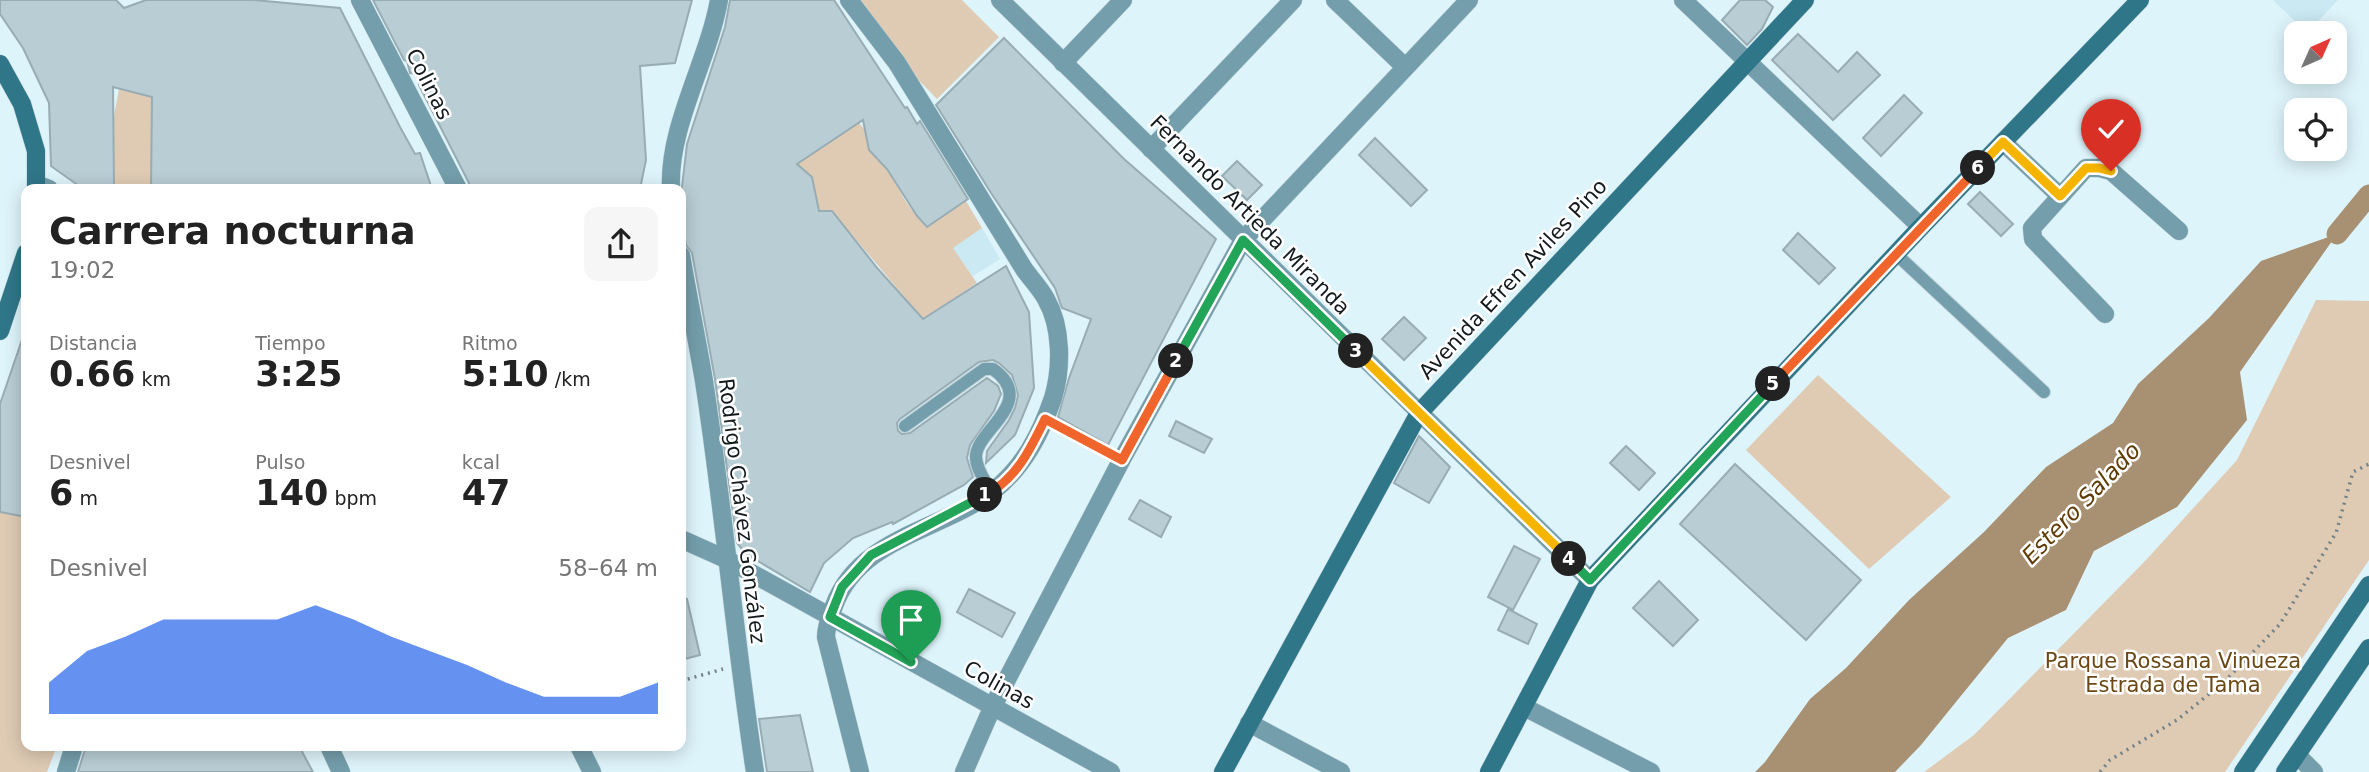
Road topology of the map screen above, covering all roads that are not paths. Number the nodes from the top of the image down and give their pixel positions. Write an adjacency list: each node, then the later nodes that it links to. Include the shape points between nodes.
1 (360, 0): 19 (street, Colinas)
2 (719, 0): 20 (street, via 678,138)
3 (849, 0): 33 (street, via 897,63 1047,300 1055,324 1059,360 1045,419 1026,457)
4 (1000, 0): 13 (street, Fernando Artieda Miranda)
5 (1123, 0): 13 (street)
6 (1293, 0): 17 (street)
7 (1335, 0): 15 (street)
8 (1469, 0): 15 (street)
9 (1683, 0): 12 (street)
10 (1805, 0): 12 (street, Avenida Efren Aviles Pino)
11 (2140, 0): 16 (street)
12 (1747, 61): 22 (street); 31 (street, Avenida Efren Aviles Pino)
13 (1063, 63): 17 (street, Fernando Artieda Miranda)
14 (0, 64): 18 (street, via 22,104 36,151)
15 (1405, 67): 24 (street)
16 (2003, 142): 21 (street); 22 (street)
17 (1151, 149): 24 (street, Fernando Artieda Miranda)
18 (40, 184)
19 (455, 184)
20 (671, 184)
21 (2060, 196): 23 (street, via 2086,168 2111,171); 28 (street, via 2032,228 2033,239)
22 (1921, 228): 25 (street)
23 (2179, 231)
24 (1243, 240): 31 (street, Fernando Artieda Miranda); 41 (street)
25 (1896, 254): 30 (lane); 36 (street)
26 (21, 268): 29 (street)
27 (686, 282): 35 (street, Rodrigo Chávez González)
28 (2105, 314)
29 (0, 331)
30 (2044, 392)
31 (1419, 413): 36 (street, Fernando Artieda Miranda); 42 (street, Avenida Efren Aviles Pino)
32 (905, 426): 33 (lane, via 984,369 1001,375 1008,392 1006,412 981,441 975,456)
33 (991, 492): 38 (street, via 871,555 842,587)
34 (686, 541): 35 (street, Colinas)
35 (727, 560): 38 (street, Colinas); 50 (street, Rodrigo Chávez González)
36 (1590, 580): 40 (street)
37 (2366, 597): 58 (street)
38 (830, 617): 41 (street, Colinas); 51 (street, via 826,629 829,651)
39 (2369, 648): 46 (street)
40 (1524, 706): 56 (street); 57 (street)
41 (992, 708): 52 (street); 53 (street, Colinas)
42 (1249, 723): 54 (street, Avenida Efren Aviles Pino); 55 (street)
43 (72, 751): 47 (street)
44 (331, 751): 48 (street)
45 (582, 751): 49 (street)
46 (2297, 755): 59 (street); 60 (street)
47 (66, 772)
48 (341, 772)
49 (592, 772)
50 (755, 772)
51 (860, 772)
52 (964, 772)
53 (1111, 772)
54 (1223, 772)
55 (1341, 772)
56 (1489, 772)
57 (1651, 772)
58 (2243, 772)
59 (2285, 772)
60 (2314, 772)

